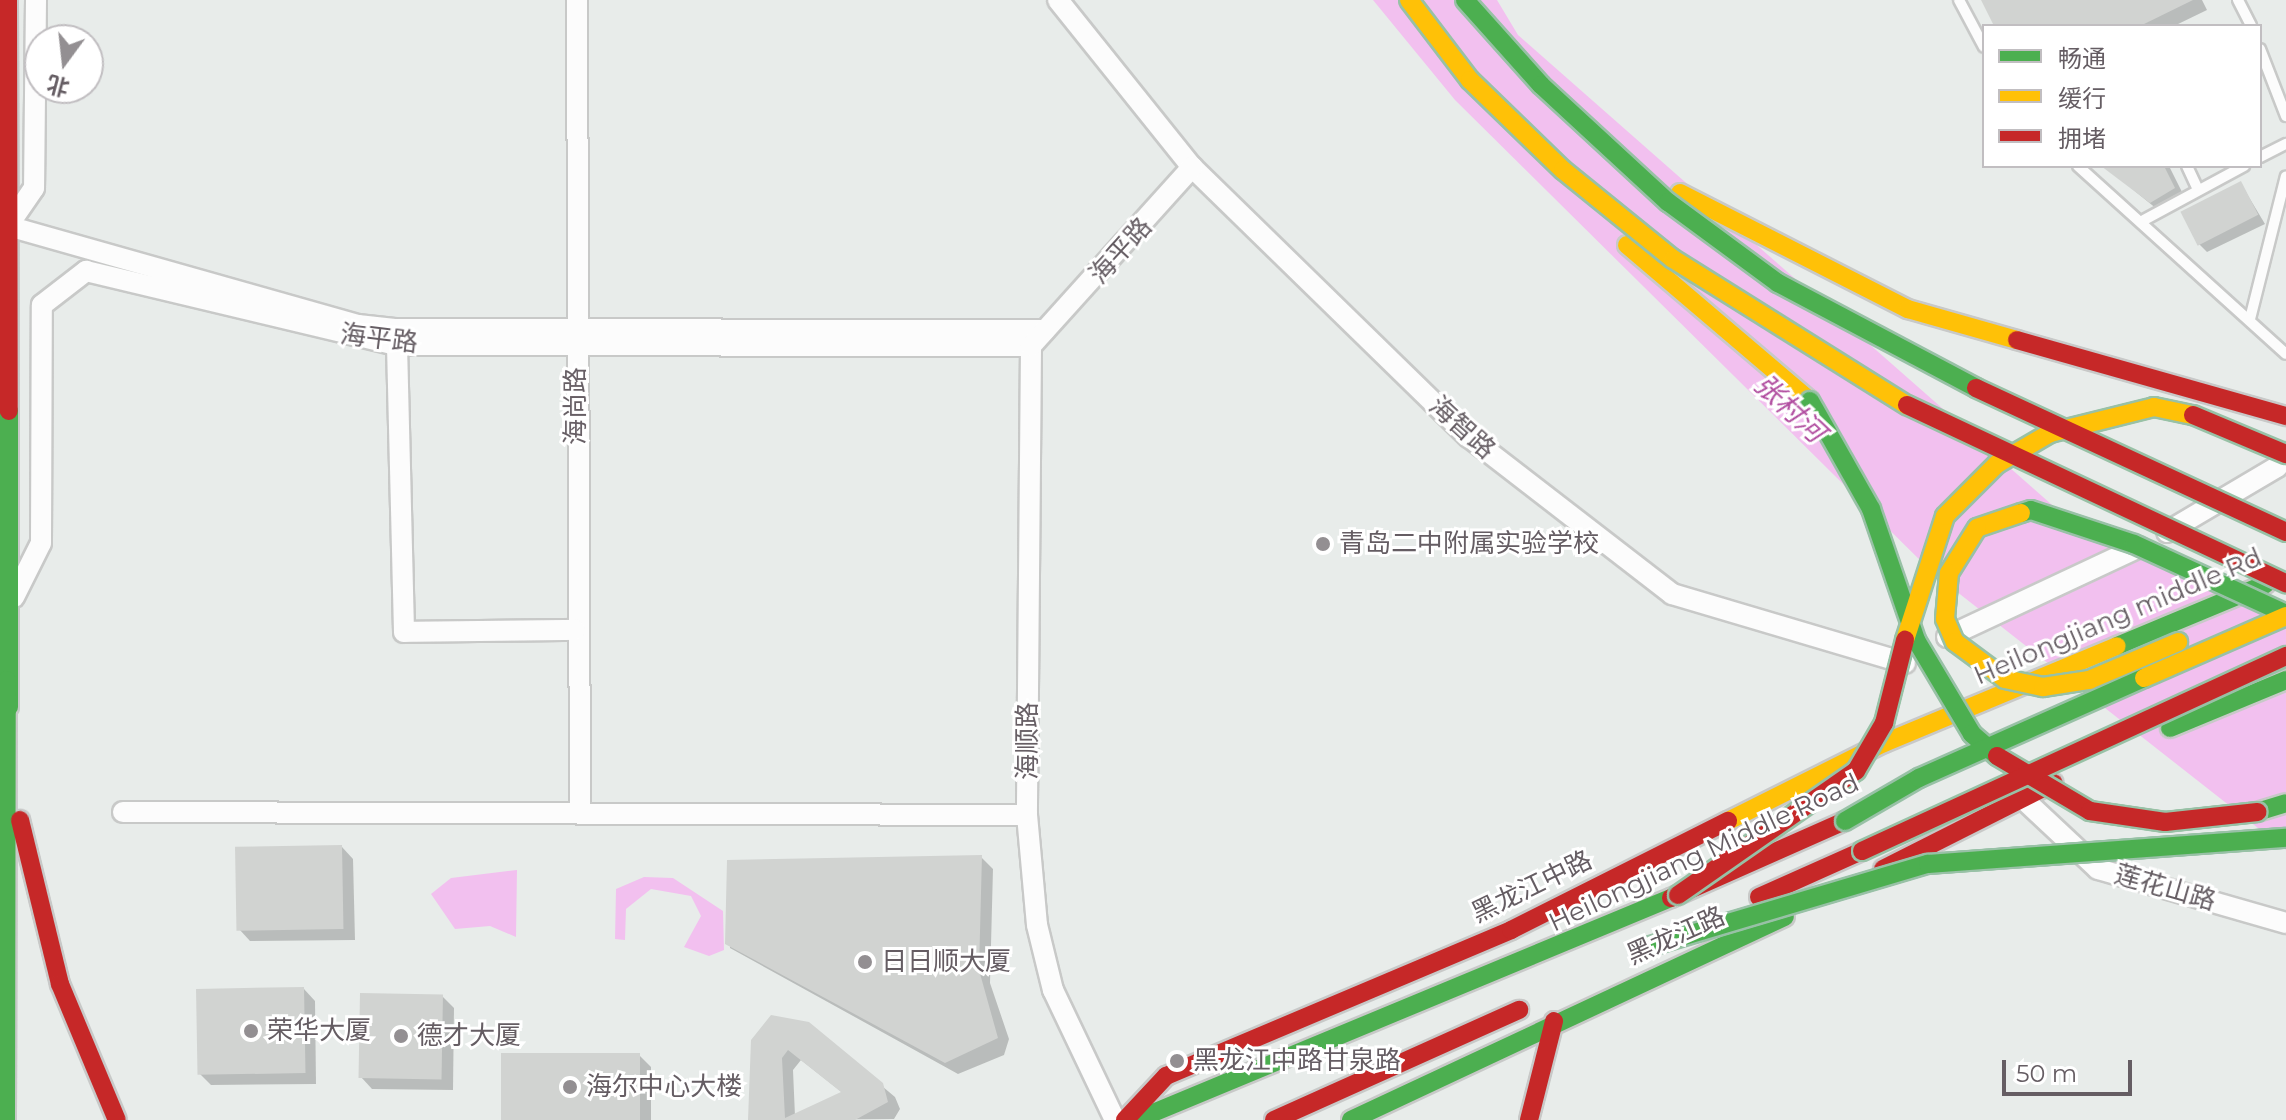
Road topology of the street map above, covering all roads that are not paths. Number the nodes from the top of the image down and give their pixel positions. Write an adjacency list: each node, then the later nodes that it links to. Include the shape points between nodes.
1 (8, 0): 26 (main road)
2 (36, 0): 26 (street, via 34,188)
3 (577, 0): 29 (street, 海尚路)
4 (1058, 0): 18 (street, 海智路)
5 (1400, 0): 13 (main road, bridge)
6 (1409, 0): 13 (main road, bridge)
7 (1465, 0): 15 (main road, bridge)
8 (1959, 0): 11 (lane)
9 (2238, 0): 10 (lane)
10 (2250, 24)
11 (1982, 43)
12 (2262, 54): 14 (lane)
13 (1470, 80): 22 (main road, bridge)
14 (2286, 116)
15 (1591, 130): 33 (main road, bridge, via 1722,218 1908,309); 35 (main road, bridge, via 1668,202 1778,283 1930,367)
16 (2286, 144): 17 (lane)
17 (2262, 156)
18 (1192, 167): 28 (street, 海平路); 43 (street, 海智路, via 1469,437 1672,594)
19 (2080, 168): 25 (lane)
20 (2188, 168): 24 (lane)
21 (2240, 168): 24 (lane)
22 (1563, 170): 37 (main road, bridge, via 1673,259 1913,409); 48 (main road, bridge, via 1617,236 1810,401 1871,509 1916,640 1948,702 2011,769 2090,811 2134,819 2212,819)
23 (2286, 176): 27 (lane)
24 (2198, 190): 25 (lane)
25 (2144, 220): 27 (lane)
26 (8, 226): 29 (street, 海平路, via 358,325); 39 (main road)
27 (2250, 319): 32 (lane)
28 (1045, 330): 29 (street, 海平路); 31 (street, 海平路)
29 (576, 337): 30 (street, 海平路); 31 (street, 海平路); 41 (street, 海尚路)
30 (397, 345): 39 (street, 海平路, via 106,272 86,271 51,293 39,319 41,543); 41 (street, via 404,632)
31 (1031, 346): 51 (street, 海顺路)
32 (2286, 354)
33 (2286, 416)
34 (2285, 455): 43 (street, bridge, via 2151,542); 53 (main road, bridge, via 2211,418 2154,407 2050,433 1997,464 1945,516 1923,569 1894,695 1856,771)
35 (2286, 532)
36 (2286, 575): 46 (main road, Heilongjiang middle Rd, bridge)
37 (2286, 583)
38 (2286, 604): 40 (main road, bridge, via 2273,609 2259,614 2178,642 2089,680 2043,687 2005,679 1971,659 1945,619 1944,595 1956,557 1977,528 2031,510 2134,544 2272,607)
39 (7, 611): 44 (main road)
40 (2286, 615): 53 (main road, Heilongjiang Middle Road, bridge, via 1919,778 1845,821)
41 (575, 630): 50 (street, 海尚路)
42 (2286, 656): 52 (main road, bridge, via 1640,950 1865,877 1928,864)
43 (1896, 660): 46 (street, 海智路)
44 (7, 680): 57 (main road); 58 (main road, via 23,857 60,984)
45 (2286, 680): 47 (main road)
46 (1970, 707): 47 (street, 莲花山路); 60 (main road, 黑龙江中路, via 1511,930 1166,1076)
47 (2021, 798): 54 (street, 莲花山路, via 2098,869); 56 (main road, 黑龙江路, via 1811,907)
48 (2286, 803)
49 (123, 812): 50 (street)
50 (580, 812): 51 (street)
51 (1027, 815): 59 (street, 海顺路, via 1037,925 1053,990)
52 (2286, 838)
53 (1678, 895): 61 (main road, Heilongjiang Middle Road, via 1490,979)
54 (2286, 923)
55 (1539, 1000): 62 (main road)
56 (1554, 1021): 63 (main road, 黑龙江路); 64 (main road)
57 (6, 1120)
58 (117, 1120)
59 (1115, 1120)
60 (1125, 1120)
61 (1136, 1120)
62 (1274, 1120)
63 (1351, 1120)
64 (1529, 1120)

